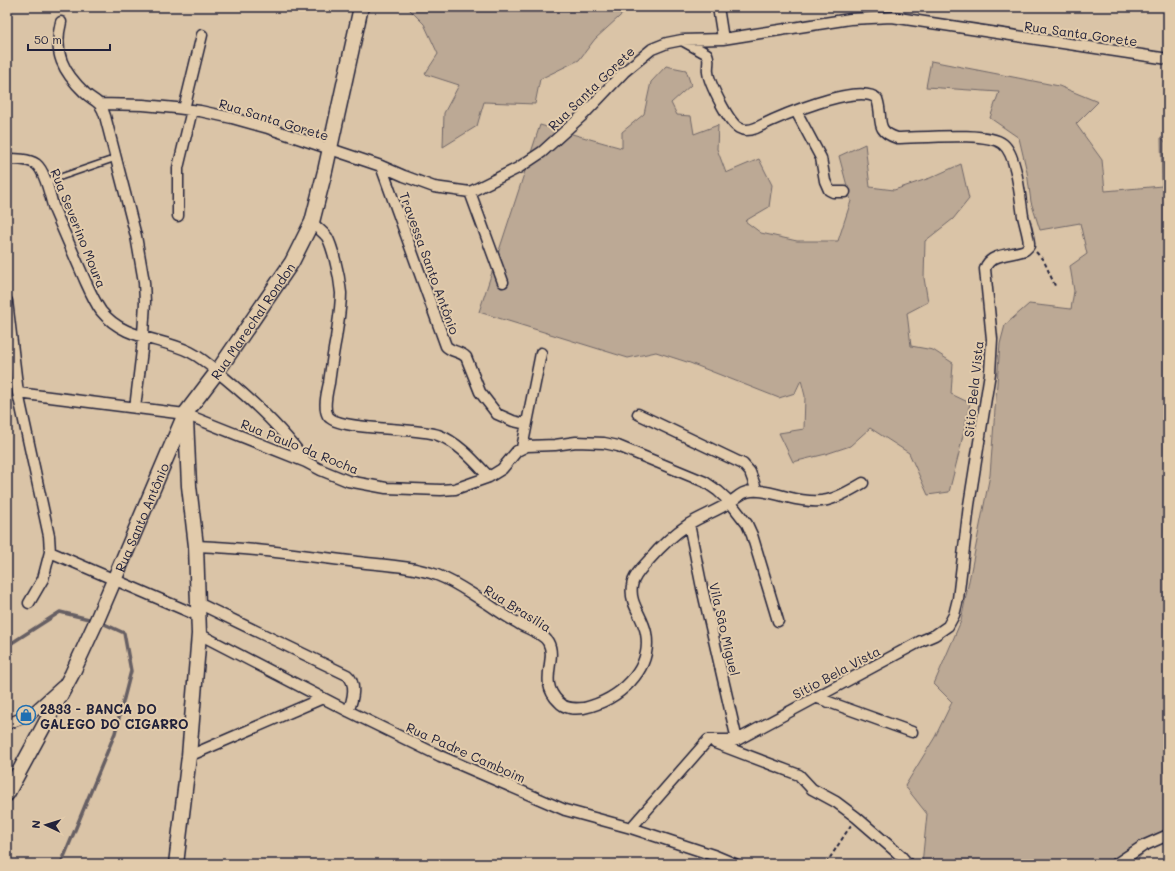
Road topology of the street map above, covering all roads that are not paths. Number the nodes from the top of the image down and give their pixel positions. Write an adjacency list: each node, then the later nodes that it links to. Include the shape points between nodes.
1 (360, 7): 11 (street, Rua Marechal Rondon)
2 (718, 7): 5 (street)
3 (61, 22): 8 (street, via 58,36 60,58 72,80)
4 (202, 35): 9 (street)
5 (722, 39): 6 (street, Rua Santa Gorete); 7 (street, Rua Santa Gorete, via 844,19 892,17)
6 (682, 40): 10 (street, via 707,54 708,74 727,115 736,127 750,130); 16 (street, Rua Santa Gorete, via 652,49 624,72 584,114 542,152 518,168)
7 (1168, 59)
8 (100, 104): 9 (street, Rua Santa Gorete); 12 (street, via 110,130)
9 (188, 109): 11 (street, Rua Santa Gorete, via 268,128); 18 (street, via 178,168)
10 (796, 111): 17 (street, via 821,158 829,190); 45 (street, Sitio Bela Vista, via 823,100 868,94 877,99 882,129 888,135 897,138 977,137 999,141 1007,148 1016,171 1029,243 1028,248 1022,251 992,259 985,269 992,339 990,373 969,505 961,582 952,620 935,635)
11 (329, 149): 14 (street, Rua Santa Gorete); 19 (street, Rua Marechal Rondon)
12 (116, 158): 15 (lane); 22 (street, via 136,236 144,282)
13 (7, 159): 15 (street, Rua Severino Moura, via 36,163)
14 (381, 166): 16 (street, Rua Santa Gorete, via 434,187); 29 (street, Travessa Santo Antônio, via 446,346 466,357 480,392 497,414)
15 (46, 182): 22 (street, Rua Severino Moura, via 73,254 100,309 107,318 125,331)
16 (470, 192): 20 (street)
17 (845, 192)
18 (178, 216)
19 (312, 222): 24 (street, Rua Marechal Rondon, via 292,262); 32 (street, via 330,242 341,293 327,393 328,416 346,424 436,434 460,449)
20 (503, 282)
21 (7, 301): 25 (street)
22 (142, 337): 24 (street, Rua Severino Moura, via 188,351 204,359); 26 (street)
23 (541, 353): 29 (street)
24 (217, 372): 27 (street, Rua Marechal Rondon); 31 (street, Rua Severino Moura, via 269,418)
25 (18, 393): 26 (street, Rua Paulo da Rocha); 38 (street, via 49,536)
26 (135, 408): 27 (street, Rua Paulo da Rocha)
27 (185, 414): 31 (street, Rua Paulo da Rocha); 37 (street); 39 (street, Rua Santo Antônio)
28 (638, 414): 34 (street, via 743,464 750,472)
29 (526, 424): 30 (street)
30 (522, 448): 32 (street, Rua Paulo da Rocha, via 502,469); 35 (street, via 576,442 618,446 705,482)
31 (306, 462): 32 (street, Rua Paulo da Rocha, via 348,481 386,488 455,489)
32 (489, 477)
33 (863, 482): 34 (street, via 838,498 827,501 812,502)
34 (757, 491): 35 (street, Rua Brasilia, via 741,493)
35 (730, 502): 36 (street, Rua Brasilia); 42 (street, via 752,535)
36 (690, 524): 37 (street, Rua Brasilia, via 665,543 632,582 634,603 646,633 645,658 638,674 628,686 601,702 583,708 568,708 553,694 549,685 550,645 544,637 451,581 428,573 381,565 258,549); 51 (street, Vila São Miguel)
37 (196, 546): 41 (street)
38 (50, 552): 39 (street); 40 (street, via 43,578)
39 (115, 580): 41 (street); 44 (street, Rua Santo Antônio)
40 (29, 603)
41 (198, 610): 43 (street); 47 (street, via 347,675 353,685)
42 (778, 621)
43 (199, 634): 46 (street, Rua Padre Camboim); 52 (street)
44 (70, 678): 48 (street, via 30,716); 53 (street, Rua Santo Antônio)
45 (815, 697): 49 (street); 51 (street, Sitio Bela Vista)
46 (323, 698): 47 (street, Rua Padre Camboim); 52 (street)
47 (348, 711): 54 (street, Rua Padre Camboim, via 440,756 565,810)
48 (7, 724)
49 (912, 732)
50 (708, 740): 51 (street, Sitio Bela Vista); 54 (street); 58 (street, via 799,775 812,790 831,799 856,817)
51 (737, 740)
52 (189, 756): 56 (street)
53 (7, 794)
54 (631, 828): 57 (street, Rua Padre Camboim)
55 (1168, 835): 59 (street, via 1143,846)
56 (176, 864)
57 (735, 864)
58 (908, 864)
59 (1116, 864)

